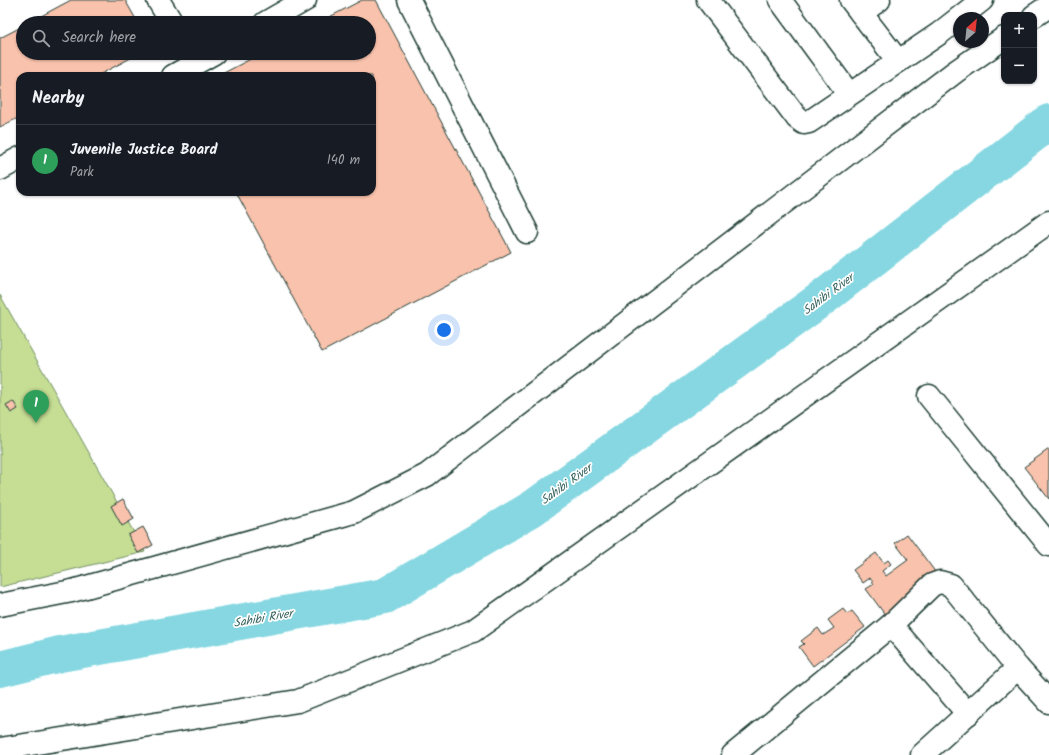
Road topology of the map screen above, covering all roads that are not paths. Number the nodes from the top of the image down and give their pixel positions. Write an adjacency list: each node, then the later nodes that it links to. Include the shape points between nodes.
1 (158, 0): 11 (street)
2 (305, 0): 12 (street)
3 (409, 0): 21 (street)
4 (708, 0): 17 (street, via 801,122 809,122)
5 (780, 0): 17 (street)
6 (879, 0): 8 (street)
7 (982, 0): 15 (street, via 940,33)
8 (856, 6): 15 (street)
9 (1049, 6): 10 (street)
10 (1037, 14)
11 (168, 16)
12 (277, 16)
13 (1001, 40): 24 (street, via 955,72 427,475 354,512 72,591)
14 (194, 60): 16 (street)
15 (898, 61): 17 (street)
16 (178, 72)
17 (849, 94)
18 (16, 160): 19 (street)
19 (0, 169)
20 (1049, 222): 29 (street, via 473,631 298,701)
21 (527, 232)
22 (929, 396): 23 (street)
23 (1049, 545)
24 (0, 605)
25 (891, 625): 26 (street, via 932,585 940,582 952,585); 28 (street); 30 (street)
26 (1018, 668): 27 (street); 28 (street)
27 (1049, 702)
28 (968, 714): 31 (street)
29 (0, 749)
30 (733, 755)
31 (922, 755)

